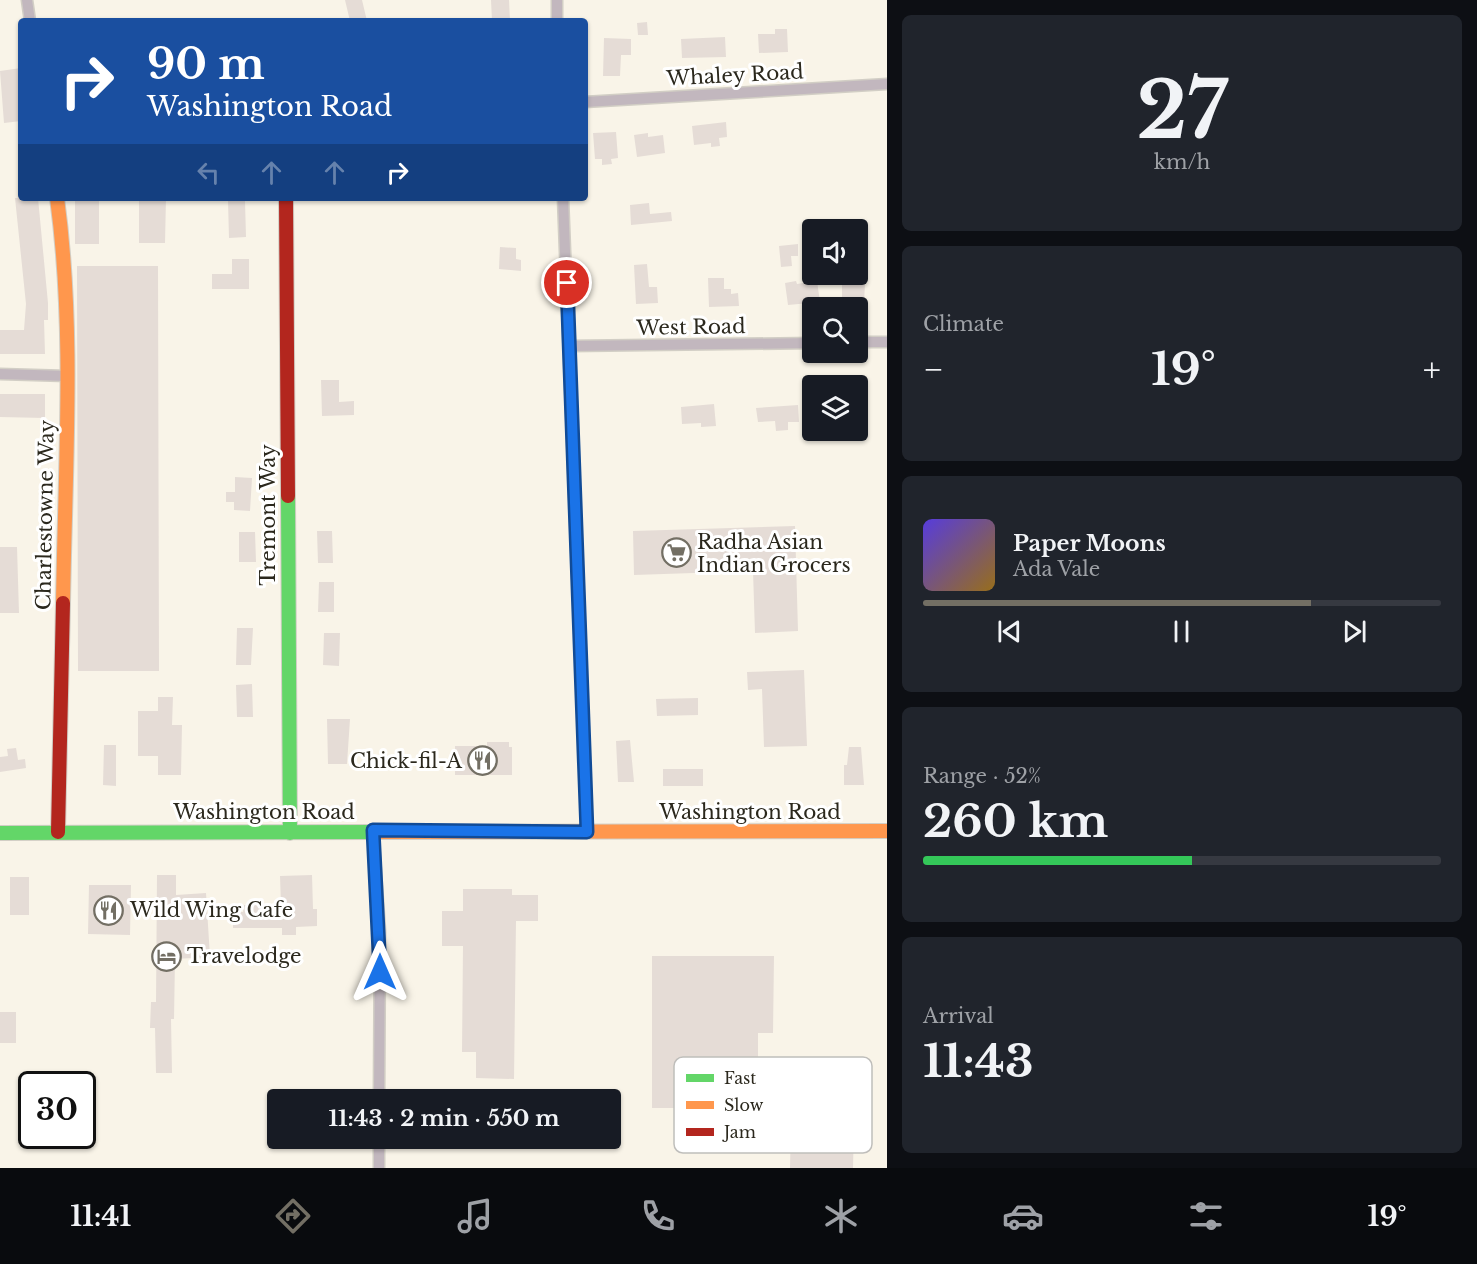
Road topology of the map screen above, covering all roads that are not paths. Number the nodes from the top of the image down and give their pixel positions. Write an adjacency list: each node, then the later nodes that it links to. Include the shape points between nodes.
1 (27, 0): 3 (street)
2 (557, 0): 4 (street)
3 (30, 18)
4 (557, 18)
5 (887, 84): 6 (street, Whaley Road)
6 (588, 102)
7 (57, 201): 15 (street, Charlestowne Way, via 64,250)
8 (286, 201): 19 (street, Tremont Way)
9 (563, 201): 13 (street)
10 (868, 342): 11 (street)
11 (887, 342)
12 (802, 343): 13 (street, West Road)
13 (570, 346): 20 (street)
14 (0, 374): 15 (street)
15 (67, 376): 18 (street, Charlestowne Way)
16 (373, 830): 19 (street, Washington Road); 20 (street, Washington Road); 22 (street, via 380,929)
17 (887, 831): 20 (street, Washington Road)
18 (58, 832): 19 (street, Washington Road); 21 (street, Washington Road)
19 (290, 832)
20 (587, 832)
21 (0, 833)
22 (379, 1089)
23 (379, 1149): 24 (street)
24 (379, 1168)

